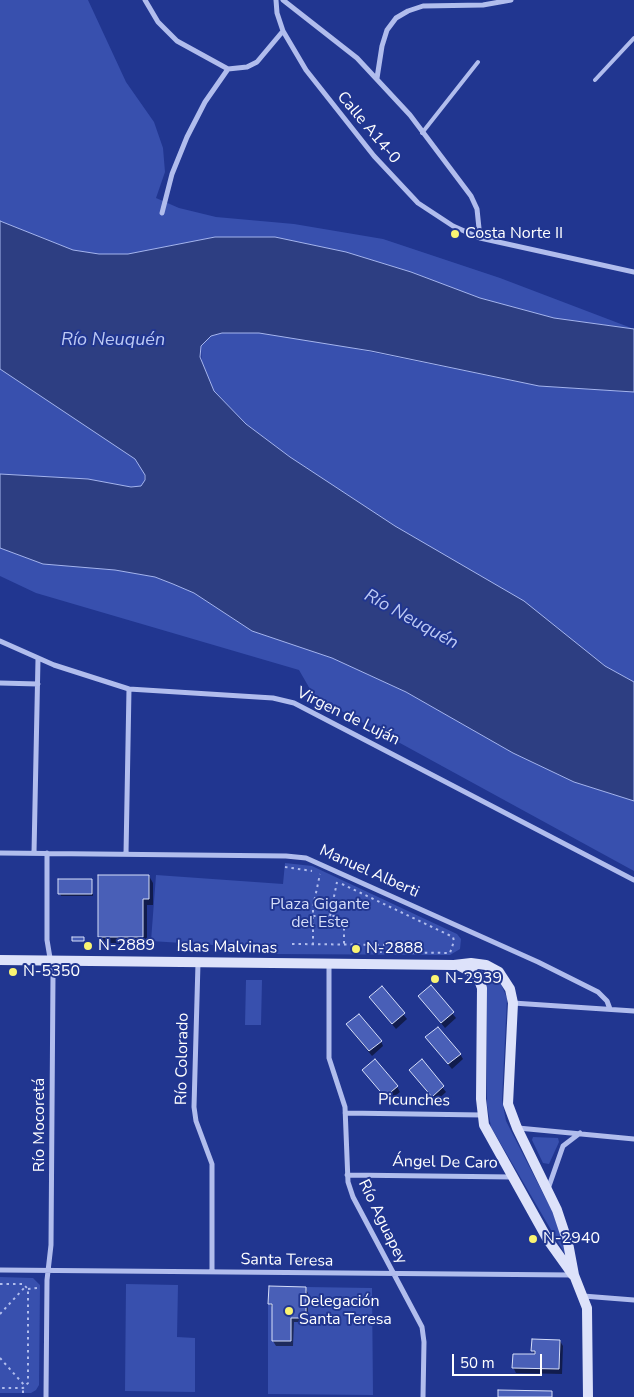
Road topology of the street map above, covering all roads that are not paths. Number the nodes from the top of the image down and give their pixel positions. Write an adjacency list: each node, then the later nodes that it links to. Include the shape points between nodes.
1 (145, 0): 8 (street, via 158,22 177,41)
2 (276, 0): 5 (street, Calle A14-0)
3 (283, 0): 9 (street, via 357,58)
4 (511, 0): 9 (street, via 483,6 423,6 408,11 396,18 387,30)
5 (283, 31): 8 (street, via 257,62 247,67); 13 (street, Calle A14-0, via 319,89 399,184 436,216)
6 (634, 38): 10 (lane)
7 (478, 62): 11 (lane)
8 (228, 69): 12 (street, via 186,137)
9 (377, 78): 11 (street)
10 (596, 80)
11 (422, 133): 13 (street, via 471,196 477,209)
12 (162, 213)
13 (480, 238): 14 (street, Calle A14-0)
14 (634, 272)
15 (0, 641): 16 (street, Virgen de Luján)
16 (38, 659): 18 (street); 19 (street, Virgen de Luján)
17 (0, 683): 18 (street)
18 (38, 684): 21 (street)
19 (129, 690): 23 (street); 24 (street, Virgen de Luján, via 273,698 304,706)
20 (0, 853): 21 (street, Manuel Alberti)
21 (34, 854): 22 (street, Manuel Alberti)
22 (47, 854): 23 (street, Manuel Alberti); 26 (street, Río Mocoretá, via 47,936)
23 (126, 854): 31 (street, Manuel Alberti, via 286,856 311,860 586,986 604,998)
24 (634, 880)
25 (0, 960): 26 (main road, Islas Malvinas)
26 (51, 961): 27 (main road, Islas Malvinas); 42 (street, Río Mocoretá, via 51,1245)
27 (198, 963): 28 (main road, Islas Malvinas); 43 (street, Río Colorado, via 194,1107 212,1164)
28 (330, 964): 29 (main road, Islas Malvinas); 33 (street, Río Aguapey, via 329,1058 344,1100)
29 (454, 965): 30 (main road, Islas Malvinas, via 479,963 492,967 507,983); 34 (main road, via 472,970 482,988)
30 (513, 1003): 31 (street); 35 (main road, via 508,1095)
31 (610, 1010): 32 (street)
32 (634, 1011)
33 (345, 1113): 34 (street, Picunches); 38 (street, Río Aguapey)
34 (482, 1115): 39 (main road)
35 (517, 1128): 36 (street); 40 (main road)
36 (581, 1133): 37 (street); 40 (street, via 563,1146)
37 (634, 1139)
38 (347, 1175): 39 (street, Ángel De Caro); 44 (street, Río Aguapey, via 354,1197)
39 (512, 1177): 45 (main road, via 554,1251)
40 (548, 1189): 45 (main road, via 568,1243)
41 (0, 1270): 42 (street, Santa Teresa)
42 (48, 1270): 43 (street, Santa Teresa); 48 (street, Río Mocoretá)
43 (212, 1272): 44 (street, Santa Teresa)
44 (394, 1275): 45 (street, Santa Teresa); 49 (street, Río Aguapey, via 423,1332)
45 (574, 1275): 46 (main road)
46 (582, 1296): 47 (street); 50 (main road, via 588,1314)
47 (634, 1300)
48 (46, 1397)
49 (424, 1397)
50 (588, 1397)

